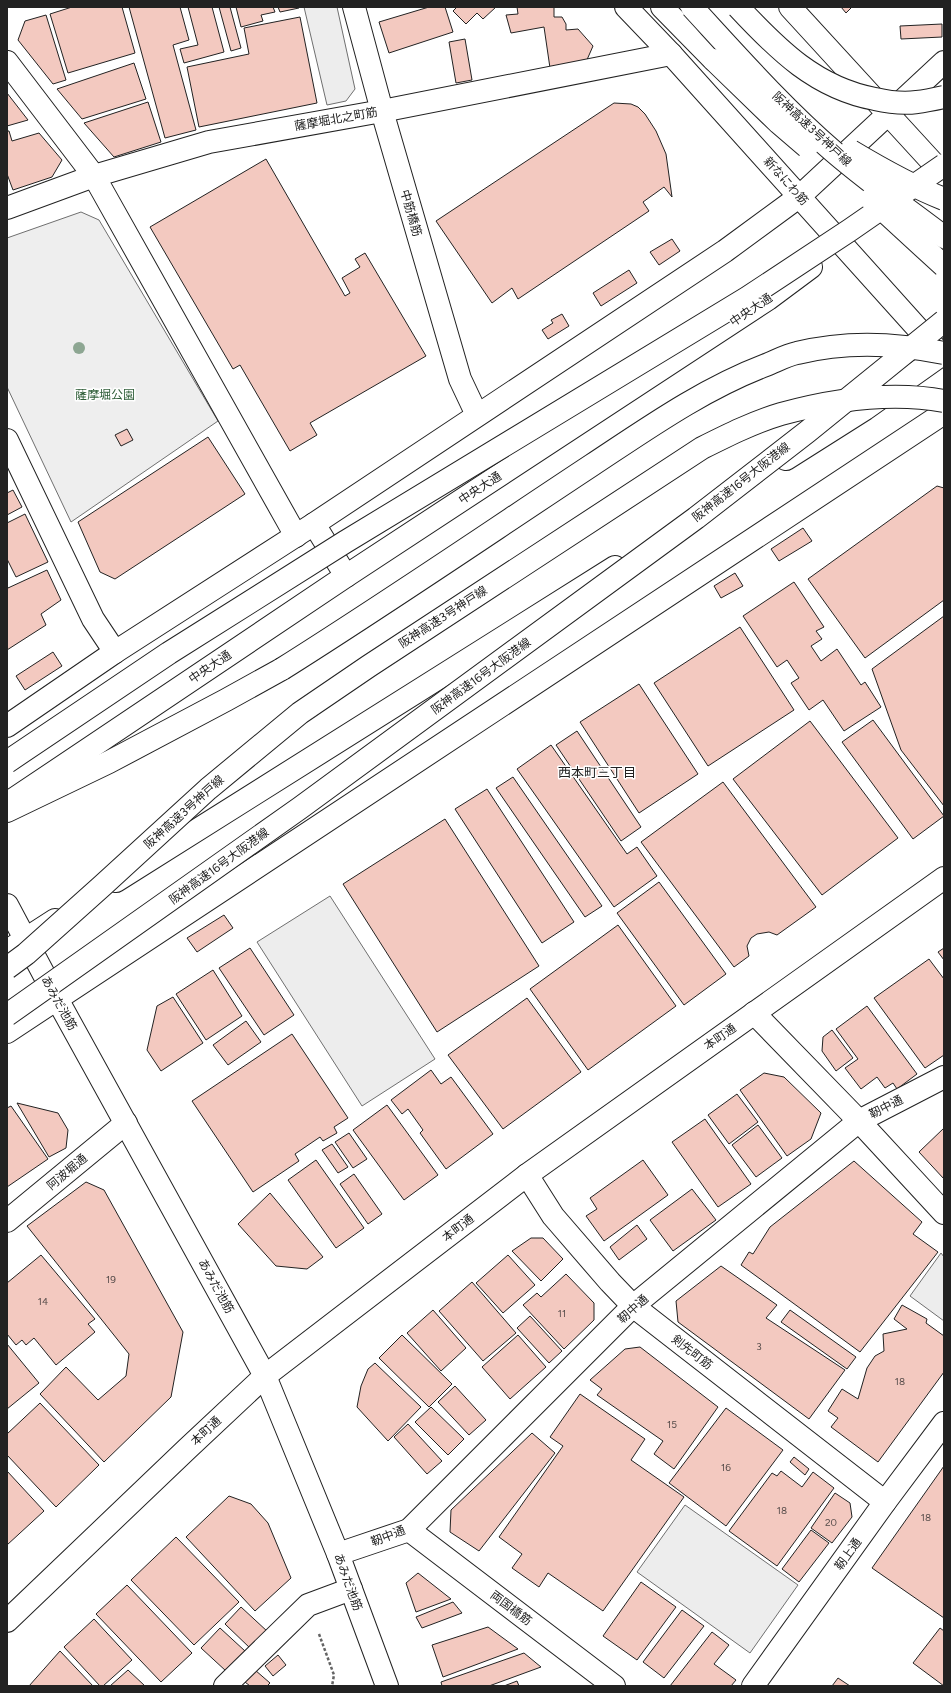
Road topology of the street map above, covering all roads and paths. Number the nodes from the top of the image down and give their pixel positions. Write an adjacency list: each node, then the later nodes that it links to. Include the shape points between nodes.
1 (354, 7): 12 (main road, 中筋橋筋)
2 (626, 7): 7 (main road, 新なにわ筋)
3 (662, 7): 8 (main road)
4 (692, 7): 19 (main road, 阪神高速3号神戸線, bridge, via 754,75 834,153)
5 (738, 7): 11 (main road, bridge, via 778,48 829,85 855,96 887,102 916,103)
6 (790, 7): 13 (main road)
7 (671, 54): 12 (main road, 薩摩堀北之町筋); 16 (main road, 新なにわ筋)
8 (714, 60): 17 (main road, bridge, via 778,107 886,172); 21 (main road, bridge, via 779,123 896,221)
9 (7, 62): 15 (main road)
10 (944, 62): 13 (main road)
11 (944, 97)
12 (382, 110): 15 (main road, 薩摩堀北之町筋, via 209,142); 26 (main road, 中筋橋筋, via 460,379)
13 (889, 113): 14 (main road); 16 (main road)
14 (942, 166): 20 (main road, 中央大通); 33 (main road, bridge, via 747,298 318,559 169,653)
15 (94, 176): 18 (main road, 薩摩堀北之町筋); 29 (main road)
16 (800, 196): 20 (main road, 新なにわ筋); 26 (main road, via 725,251)
17 (944, 199)
18 (7, 208)
19 (944, 237)
20 (841, 244): 23 (main road, 新なにわ筋); 30 (main road, 中央大通, via 768,299)
21 (944, 266)
22 (944, 320): 43 (main road, 阪神高速16号大阪港線, bridge, via 696,518 293,813)
23 (943, 354): 35 (main road, bridge, via 920,348 881,344 840,346 797,353 707,391 282,669 109,762); 38 (main road, via 858,413)
24 (944, 401): 40 (main road, 阪神高速3号神戸線, bridge, via 903,397 822,405 780,415 702,448 300,713 208,789 26,954)
25 (944, 413): 41 (main road)
26 (477, 415): 28 (main road)
27 (7, 440): 31 (main road, via 93,619)
28 (314, 524): 29 (main road); 30 (main road)
29 (296, 536): 31 (main road)
30 (346, 576): 34 (main road, 中央大通)
31 (115, 652): 32 (main road)
32 (7, 726)
33 (7, 762)
34 (7, 804)
35 (7, 812)
36 (944, 878): 42 (main road, 本町通)
37 (7, 905): 38 (main road, あみだ池筋)
38 (25, 939): 39 (main road); 41 (main road, あみだ池筋)
39 (7, 950)
40 (7, 968)
41 (57, 999): 44 (main road); 47 (main road, あみだ池筋)
42 (754, 1013): 46 (main road); 48 (main road, 本町通)
43 (7, 1015)
44 (7, 1032)
45 (944, 1077): 46 (main road, 靭中通)
46 (859, 1121): 49 (main road); 51 (main road, 靭中通)
47 (126, 1123): 50 (main road, 阿波堀通); 52 (main road, あみだ池筋)
48 (527, 1175): 51 (main road, 剣先町筋, via 553,1216); 52 (main road, 本町通)
49 (944, 1213)
50 (7, 1221)
51 (633, 1306): 54 (main road, 剣先町筋); 55 (main road, 靭中通)
52 (265, 1376): 56 (main road, あみだ池筋); 59 (main road, 本町通)
53 (944, 1423): 54 (main road, 靭上通)
54 (885, 1502): 64 (main road, 靭上通)
55 (409, 1530): 56 (main road, 靭中通); 63 (main road, 両国橋筋)
56 (338, 1554): 57 (main road, あみだ池筋)
57 (351, 1589): 58 (main road); 62 (main road, あみだ池筋)
58 (308, 1605): 60 (main road); 61 (path, via 334,1675)
59 (7, 1621)
60 (225, 1686)
61 (332, 1686)
62 (387, 1686)
63 (614, 1686)
64 (753, 1686)

